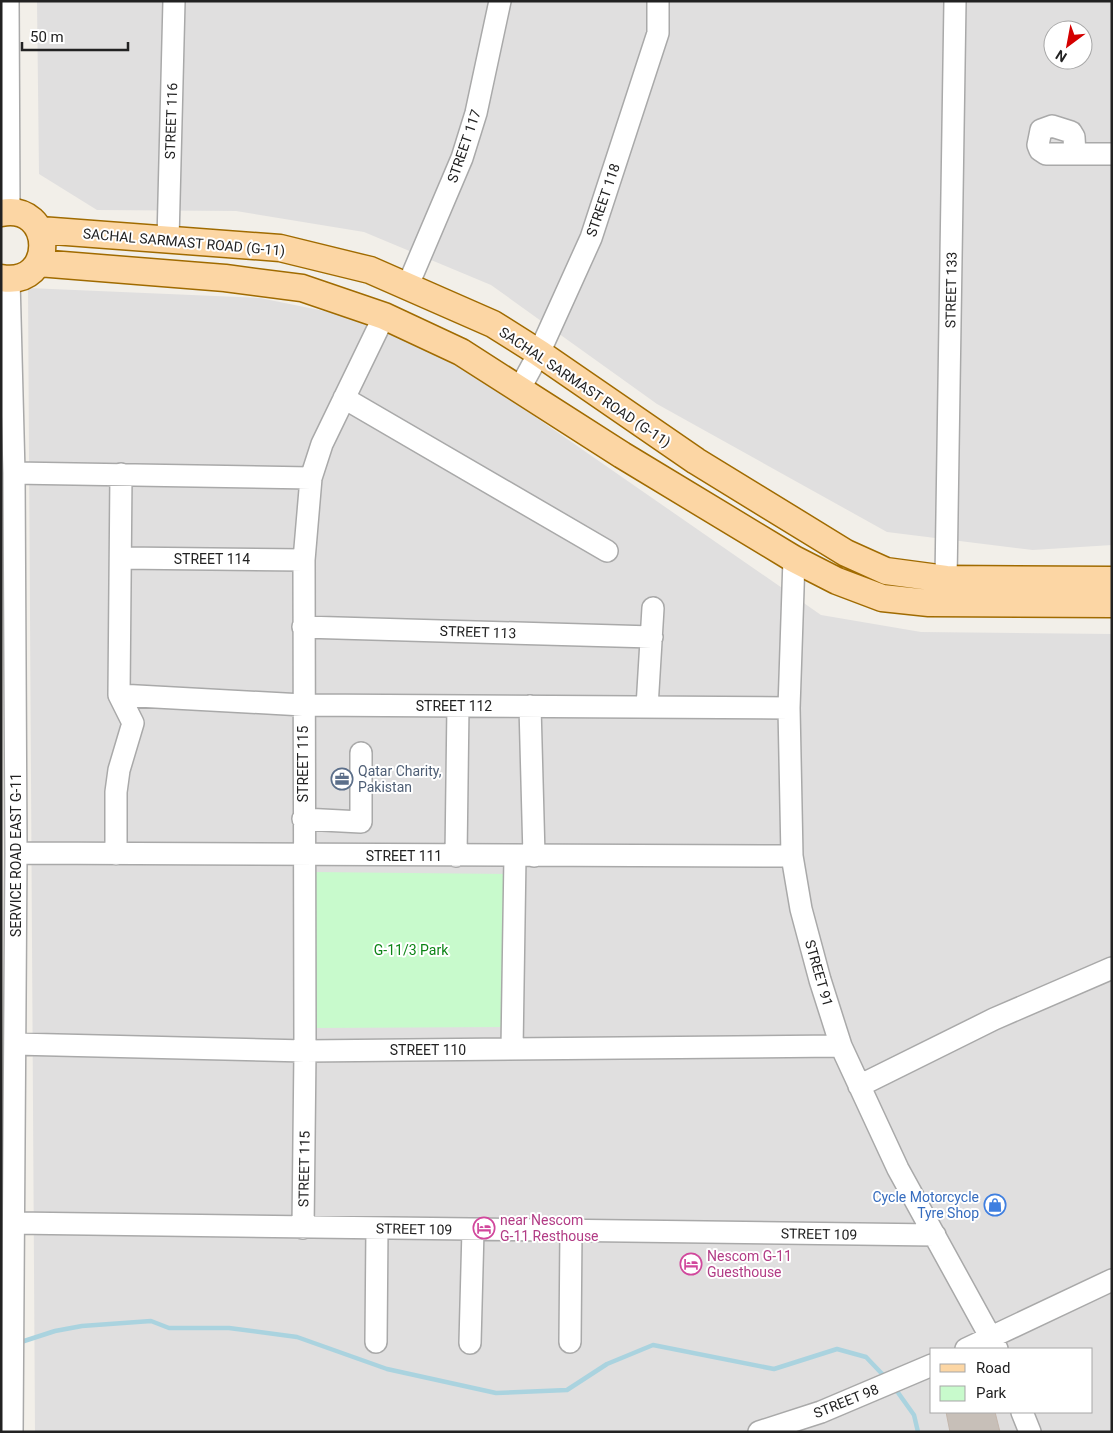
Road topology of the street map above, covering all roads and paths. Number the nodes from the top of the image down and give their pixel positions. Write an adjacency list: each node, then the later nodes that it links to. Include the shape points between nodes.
1 (8, 1): 8 (street)
2 (174, 1): 10 (street, STREET 116)
3 (500, 1): 13 (street, STREET 117, via 476,113 462,158)
4 (658, 1): 15 (street, STREET 118, via 658,32 591,238)
5 (955, 1): 25 (street, STREET 133)
6 (1075, 154): 7 (street)
7 (1112, 154)
8 (5, 212): 9 (main road, via 22,214)
9 (40, 230): 10 (main road, SACHAL SARMAST ROAD (G-11)); 11 (main road, via 43,252)
10 (168, 240): 13 (main road, SACHAL SARMAST ROAD (G-11), via 280,248 370,270)
11 (38, 264): 12 (main road, via 20,278); 14 (main road, via 226,278 302,288)
12 (5, 279): 18 (street, SERVICE ROAD EAST G-11)
13 (408, 285): 15 (main road, SACHAL SARMAST ROAD (G-11), via 493,324)
14 (384, 316): 16 (main road, via 461,352); 17 (street, STREET 115)
15 (539, 353): 16 (street, STREET 118); 25 (main road, SACHAL SARMAST ROAD (G-11), via 696,461 846,553 886,571)
16 (519, 390): 23 (main road)
17 (344, 398): 20 (street, STREET 115, via 322,444); 21 (street)
18 (14, 473): 19 (street); 39 (street, SERVICE ROAD EAST G-11)
19 (121, 474): 20 (street); 22 (street)
20 (312, 478): 24 (street, STREET 115)
21 (607, 551)
22 (121, 558): 24 (street, STREET 114); 31 (street)
23 (794, 559): 27 (main road, via 837,581 882,598 929,603); 36 (street, STREET 91)
24 (304, 560): 29 (street, STREET 115)
25 (946, 579): 26 (main road, SACHAL SARMAST ROAD (G-11))
26 (1112, 580)
27 (1112, 604)
28 (653, 608): 30 (street)
29 (303, 627): 30 (street, STREET 113); 32 (street, STREET 115)
30 (652, 637): 35 (street)
31 (119, 695): 32 (street, STREET 112); 40 (street, via 133,723 116,792)
32 (303, 705): 33 (street, STREET 112); 38 (street, STREET 115)
33 (458, 706): 34 (street, STREET 112); 42 (street)
34 (530, 706): 35 (street, STREET 112); 43 (street)
35 (647, 707): 36 (street, STREET 112)
36 (789, 708): 44 (street, STREET 91)
37 (362, 753): 38 (street, via 361,822)
38 (303, 819): 41 (street, STREET 115)
39 (16, 853): 40 (street, STREET 111); 46 (street, SERVICE ROAD EAST G-11)
40 (116, 854): 41 (street, STREET 111)
41 (304, 856): 42 (street, STREET 111); 49 (street, STREET 115)
42 (456, 856): 43 (street, STREET 111)
43 (525, 856): 44 (street, STREET 111); 48 (street)
44 (792, 856): 47 (street, STREET 91, via 803,918)
45 (1112, 968): 50 (street, via 994,1019)
46 (15, 1044): 49 (street, STREET 110); 51 (street, SERVICE ROAD EAST G-11)
47 (841, 1046): 48 (street, STREET 110); 50 (street, STREET 91)
48 (512, 1049): 49 (street, STREET 110)
49 (305, 1051): 52 (street, STREET 115)
50 (859, 1086): 56 (street, STREET 91, via 898,1169)
51 (14, 1223): 52 (street, STREET 109); 65 (street, SERVICE ROAD EAST G-11)
52 (303, 1228): 53 (street, STREET 109)
53 (376, 1228): 54 (street, STREET 109); 58 (street)
54 (473, 1230): 55 (street, STREET 109); 60 (street)
55 (571, 1231): 56 (street, STREET 109); 59 (street)
56 (935, 1235): 61 (street, STREET 91)
57 (1112, 1280): 61 (street)
58 (376, 1342)
59 (570, 1342)
60 (470, 1343)
61 (995, 1343): 62 (street)
62 (971, 1348)
63 (930, 1366): 66 (street, STREET 98, via 821,1412)
64 (1022, 1413): 67 (street)
65 (12, 1432)
66 (759, 1432)
67 (1030, 1432)

